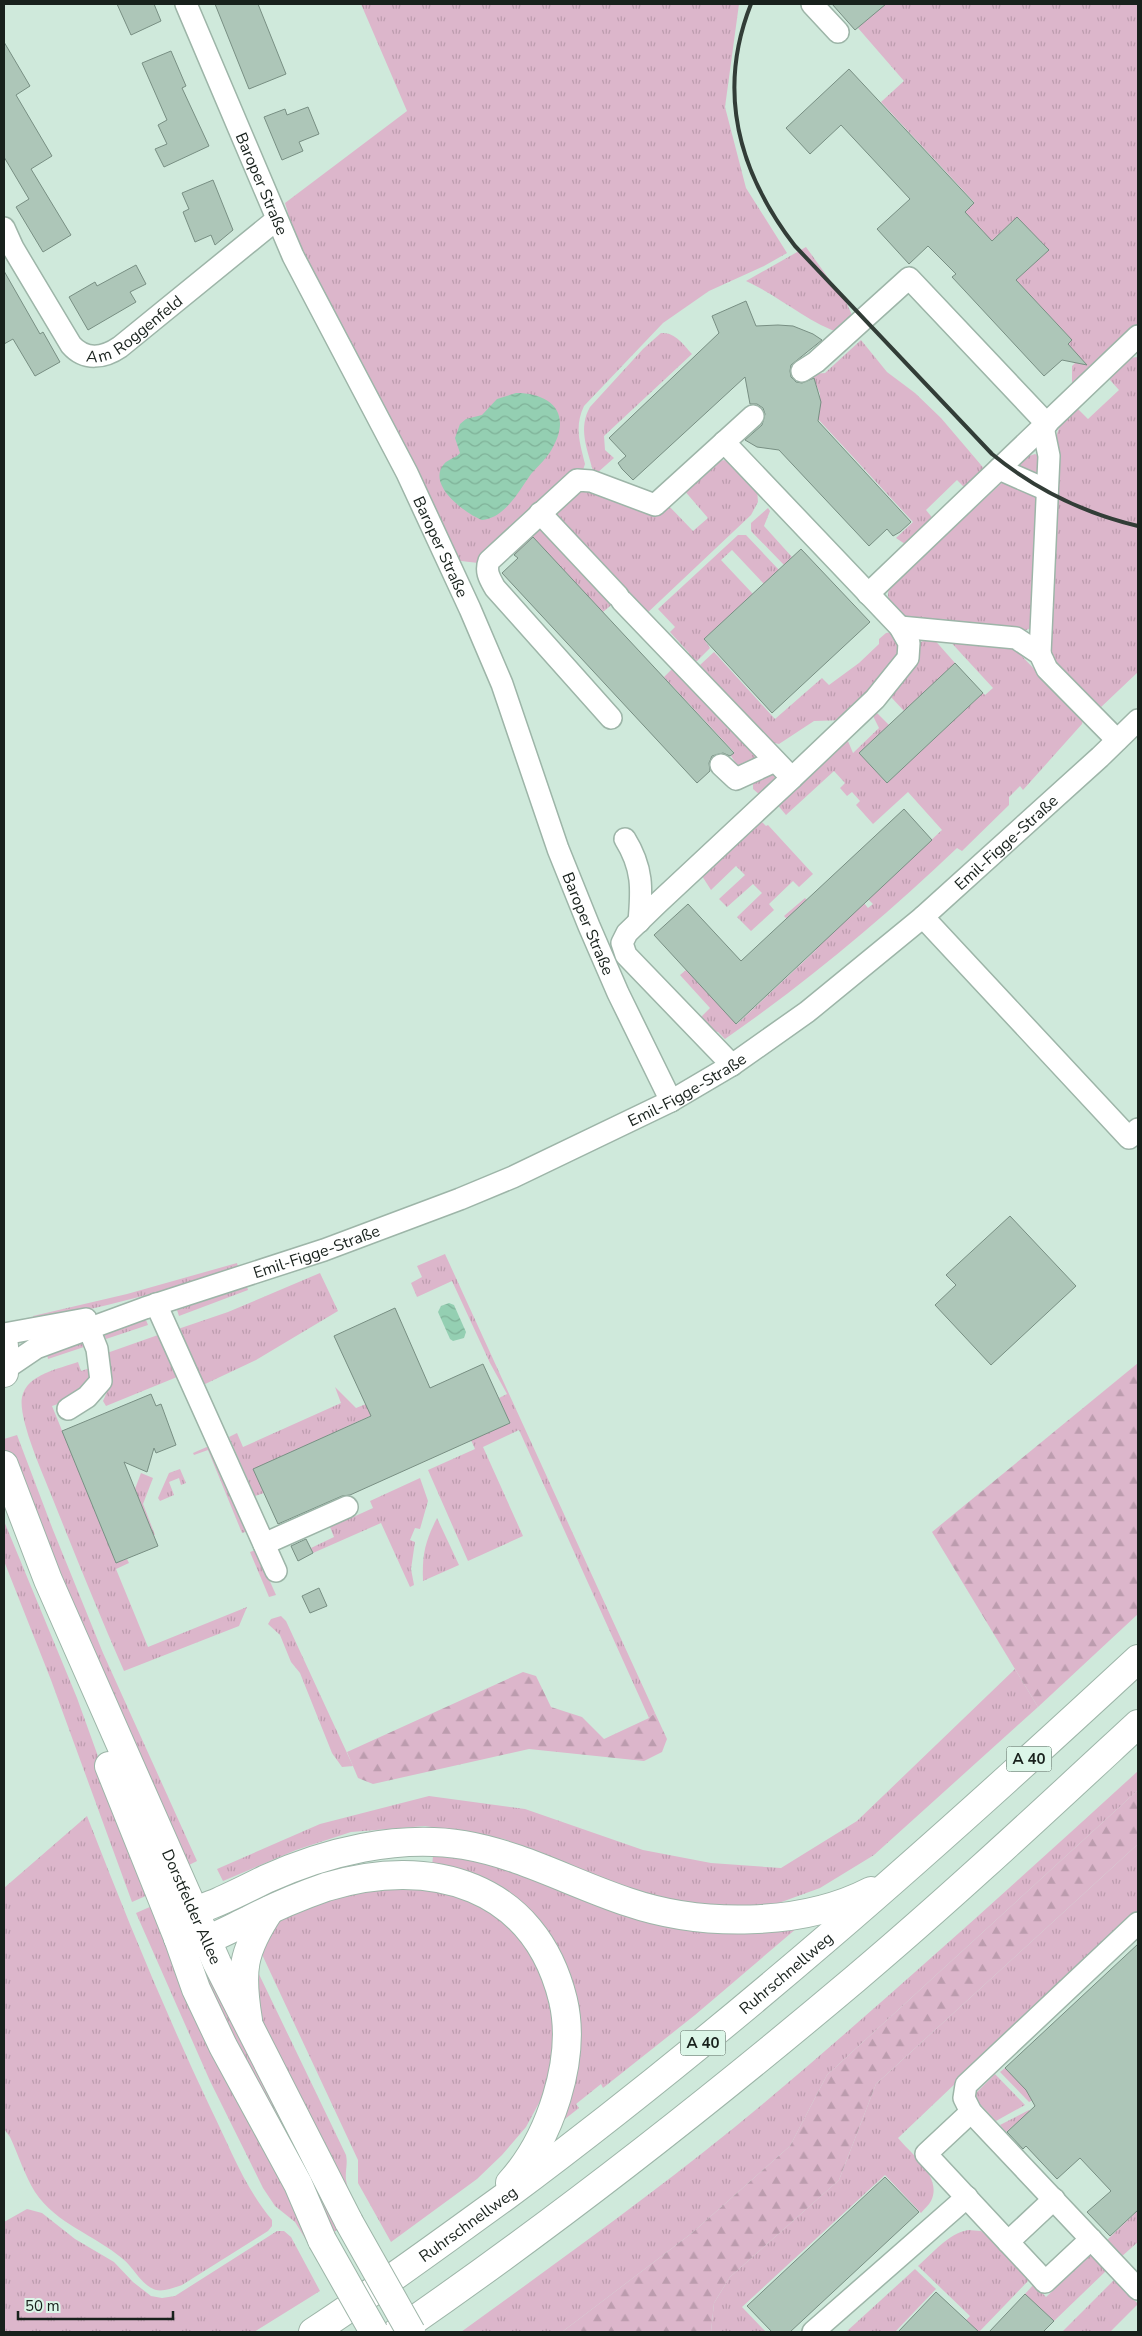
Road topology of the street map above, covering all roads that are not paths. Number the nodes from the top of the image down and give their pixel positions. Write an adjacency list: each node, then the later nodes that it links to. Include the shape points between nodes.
1 (186, 4): 4 (street, Baroper Straße)
2 (812, 4): 3 (street)
3 (838, 32)
4 (276, 220): 5 (street, Am Roggenfeld, via 111,354 100,356 84,354 71,344); 27 (street, Baroper Straße, via 407,473 470,609 502,684 558,849 589,926)
5 (4, 228)
6 (1138, 336): 9 (street)
7 (802, 372): 9 (street, via 909,278)
8 (754, 416): 10 (street)
9 (1045, 426): 11 (street); 12 (street, via 1049,456)
10 (724, 442): 13 (street, via 655,505 582,479 570,485); 14 (street)
11 (999, 469): 12 (street); 14 (street)
12 (1047, 490): 16 (street)
13 (540, 513): 17 (street, via 489,561 488,575 495,588); 20 (street)
14 (868, 594): 15 (street)
15 (900, 627): 16 (street, via 1016,638); 21 (street, via 909,643 908,658 875,699)
16 (1040, 654): 19 (street, via 1047,668)
17 (611, 718)
18 (1138, 720): 19 (street, Emil-Figge-Straße)
19 (1118, 740): 24 (street, Emil-Figge-Straße)
20 (775, 762): 21 (street); 22 (street, via 728,772)
21 (792, 778): 22 (street)
22 (760, 807): 25 (street)
23 (625, 839): 25 (street, via 640,872)
24 (923, 917): 26 (street, Emil-Figge-Straße, via 807,1012); 28 (street, via 1128,1138)
25 (639, 922): 26 (street, via 622,943 626,955)
26 (732, 1065): 27 (street, Emil-Figge-Straße)
27 (671, 1100): 29 (street, Emil-Figge-Straße, via 521,1174 418,1216 317,1253)
28 (1138, 1130)
29 (151, 1306): 30 (street, Emil-Figge-Straße); 31 (street, Emil-Figge-Straße); 37 (street)
30 (89, 1329): 32 (street, Emil-Figge-Straße); 33 (street, via 97,1349 101,1380 87,1397)
31 (4, 1334)
32 (4, 1363)
33 (68, 1409)
34 (4, 1465): 43 (main road, Dorstfelder Allee, via 48,1580)
35 (4, 1505): 45 (main road, Dorstfelder Allee, via 52,1615)
36 (347, 1506): 37 (street)
37 (257, 1541): 38 (street)
38 (276, 1571)
39 (1138, 1659): 41 (main road, Ruhrschnellweg / A 40)
40 (1138, 1724): 57 (main road, A 40, via 911,1930 758,2059 612,2175)
41 (920, 1859): 43 (main road, via 880,1887 831,1907 756,1918 710,1919 656,1911 627,1902 498,1852 422,1841 343,1852 289,1869); 51 (main road, Ruhrschnellweg / A 40, via 673,2068)
42 (270, 1910): 46 (main road); 47 (main road, via 253,1938 244,1966); 51 (main road, via 327,1887 357,1880 388,1874 423,1875 460,1883 485,1894 521,1921 538,1940 560,1986 567,2016 564,2072 546,2123 526,2161 515,2178)
43 (194, 1913): 45 (main road); 46 (main road, Dorstfelder Allee)
44 (1138, 1923): 48 (street, via 966,2085 964,2098)
45 (178, 1938): 46 (main road); 56 (main road, Dorstfelder Allee, bridge, via 196,1989 223,2046 298,2184 322,2240)
46 (206, 1939): 47 (main road, Dorstfelder Allee)
47 (248, 2020): 58 (main road, Dorstfelder Allee, bridge, via 349,2222)
48 (971, 2112): 49 (street, via 926,2154); 50 (street)
49 (967, 2198): 53 (street); 59 (street)
50 (1054, 2199): 52 (street); 53 (street)
51 (477, 2217): 55 (main road, Ruhrschnellweg / A 40)
52 (1091, 2239): 53 (street, via 1045,2282); 54 (street)
53 (1008, 2242)
54 (1138, 2289)
55 (313, 2332)
56 (374, 2332)
57 (397, 2332)
58 (411, 2332)
59 (813, 2332)

